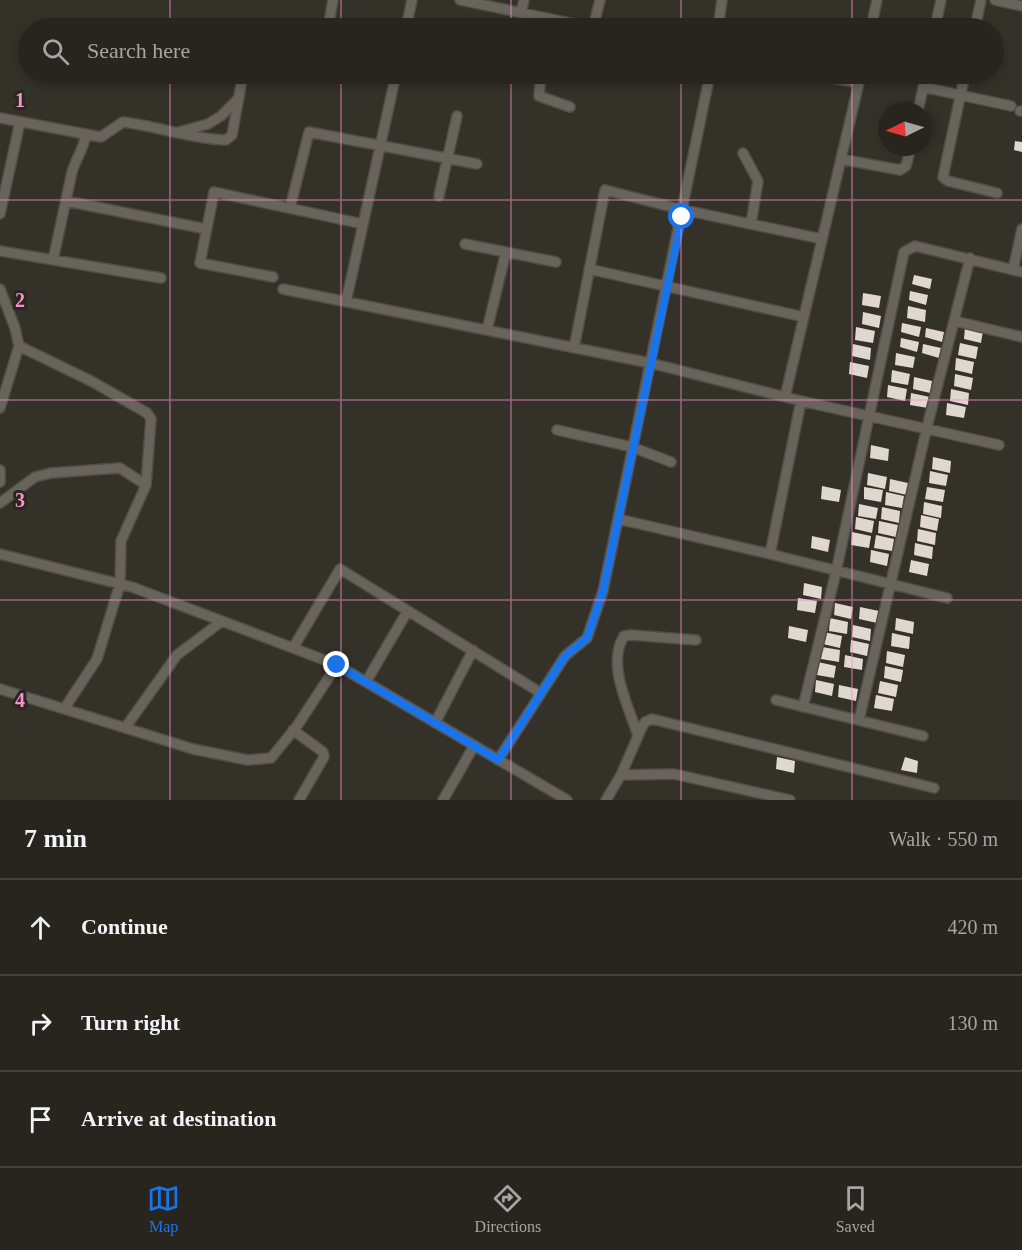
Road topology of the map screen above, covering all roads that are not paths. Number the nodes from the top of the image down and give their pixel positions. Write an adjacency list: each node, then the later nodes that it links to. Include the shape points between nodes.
1 (333, 0): 13 (street)
2 (412, 0): 14 (street)
3 (459, 0): 12 (street)
4 (524, 0): 12 (street)
5 (600, 0): 16 (street)
6 (722, 0): 17 (street)
7 (877, 0): 18 (street)
8 (941, 0): 19 (street)
9 (981, 0): 20 (street)
10 (995, 0): 11 (street)
11 (1022, 6)
12 (521, 13): 15 (street)
13 (330, 18)
14 (408, 18)
15 (535, 18)
16 (596, 18)
17 (719, 18)
18 (873, 18)
19 (937, 18)
20 (977, 18)
21 (241, 84): 30 (street)
22 (394, 84): 39 (street)
23 (539, 84): 32 (street, via 539,96)
24 (708, 84): 49 (street)
25 (859, 84): 43 (street)
26 (924, 84): 28 (street)
27 (962, 84): 29 (street)
28 (923, 87): 29 (street); 31 (street)
29 (960, 94): 33 (street); 45 (street, via 943,177 948,182)
30 (239, 98): 37 (street, via 221,116); 37 (street, via 232,135 226,140 208,140)
31 (920, 102)
32 (570, 107)
33 (1018, 109)
34 (457, 116): 42 (street)
35 (0, 118): 36 (street)
36 (20, 122): 38 (street); 50 (street)
37 (179, 132): 38 (street, via 123,122 101,137)
38 (86, 134): 47 (street)
39 (380, 147): 42 (street); 48 (street, via 309,132); 51 (street)
40 (742, 153): 52 (street, via 758,181)
41 (909, 156): 43 (street, via 906,166 900,170)
42 (447, 158): 44 (street); 46 (street)
43 (841, 159): 55 (street)
44 (477, 164)
45 (997, 193)
46 (439, 196)
47 (66, 201): 53 (street); 60 (street)
48 (290, 208): 51 (street); 53 (street, via 214,192)
49 (684, 210): 52 (street); 62 (street, via 605,190); 66 (street)
50 (0, 214)
51 (363, 224): 69 (street)
52 (751, 224): 55 (street)
53 (206, 229): 64 (street, via 200,263)
54 (1022, 229): 63 (street)
55 (822, 239): 70 (street)
56 (465, 244): 58 (street)
57 (0, 251): 60 (street)
58 (506, 252): 61 (street); 72 (street)
59 (970, 258): 63 (street); 71 (street); 80 (street, via 915,246 904,252)
60 (53, 260): 65 (street)
61 (556, 262)
62 (589, 269): 66 (street); 75 (street)
63 (1017, 271)
64 (273, 277)
65 (161, 278)
66 (667, 287): 70 (street); 76 (street)
67 (0, 289): 74 (street)
68 (283, 289): 69 (street)
69 (346, 302): 72 (street)
70 (804, 317): 77 (street)
71 (955, 321): 73 (street); 81 (street)
72 (486, 330): 75 (street)
73 (1022, 337)
74 (19, 346): 79 (street); 88 (street, via 147,413 151,431)
75 (574, 348): 76 (street)
76 (650, 363): 77 (street); 84 (street)
77 (785, 397): 78 (street)
78 (801, 401): 80 (street); 91 (street)
79 (0, 408)
80 (868, 415): 81 (street); 93 (street)
81 (927, 427): 83 (street); 95 (street)
82 (557, 430): 84 (street)
83 (999, 445)
84 (633, 447): 85 (street); 90 (street)
85 (670, 462)
86 (0, 470): 87 (street)
87 (0, 482)
88 (146, 485): 89 (street, via 120,468 51,472 35,477); 94 (street, via 121,541)
89 (0, 503)
90 (618, 519): 91 (street); 105 (street, via 603,591 587,638 565,656)
91 (770, 554): 93 (street)
92 (0, 555): 94 (street)
93 (836, 572): 95 (street); 107 (street)
94 (120, 584): 98 (street); 108 (street, via 97,659)
95 (890, 585): 96 (street); 109 (street)
96 (947, 598)
97 (406, 612): 100 (street, via 340,569); 101 (street); 103 (street)
98 (222, 621): 100 (street); 111 (street, via 177,655)
99 (696, 640): 113 (street, via 631,635 621,640 617,668)
100 (293, 648): 102 (street)
101 (473, 650): 105 (street); 110 (street)
102 (337, 665): 103 (street); 112 (street)
103 (366, 682): 110 (street)
104 (0, 689): 108 (street)
105 (541, 693): 116 (street)
106 (776, 700): 107 (street)
107 (803, 707): 109 (street)
108 (64, 709): 111 (street)
109 (859, 720): 114 (street)
110 (435, 723): 115 (street)
111 (125, 728): 112 (street, via 193,749 247,760 271,758)
112 (293, 730): 119 (street, via 323,752 324,757)
113 (638, 736): 117 (street); 118 (street, via 645,722 661,720)
114 (924, 736)
115 (474, 746): 116 (street); 120 (street)
116 (498, 760): 121 (street)
117 (621, 775): 122 (street); 123 (street, via 674,774)
118 (934, 788)
119 (299, 800)
120 (443, 800)
121 (567, 800)
122 (606, 800)
123 (790, 800)

